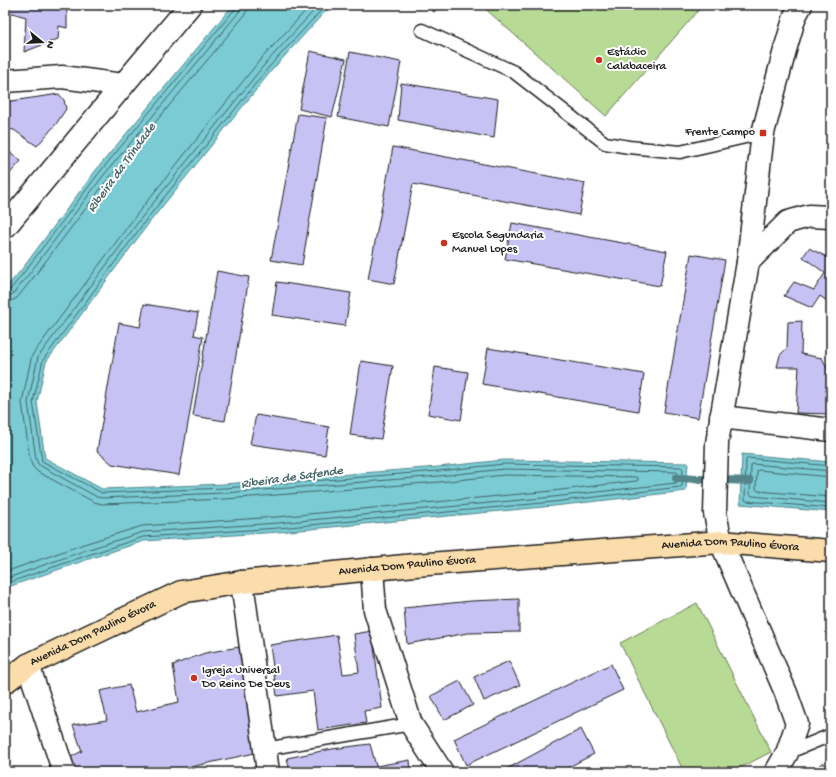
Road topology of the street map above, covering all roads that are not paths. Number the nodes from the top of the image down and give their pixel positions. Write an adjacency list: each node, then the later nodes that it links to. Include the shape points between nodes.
1 (190, 5): 5 (street)
2 (801, 5): 6 (street, via 785,50)
3 (422, 30): 6 (lane, via 514,72 605,143 680,152)
4 (5, 81): 5 (street, via 62,77)
5 (122, 85): 8 (street)
6 (764, 133): 9 (street)
7 (831, 217): 9 (street, via 809,216 788,222)
8 (5, 227)
9 (748, 262): 10 (street)
10 (721, 417): 11 (street); 12 (street, via 717,443 715,513)
11 (831, 430)
12 (721, 542): 13 (main road, Avenida Dom Paulino Évora); 14 (main road, Avenida Dom Paulino Évora); 21 (street, via 797,724)
13 (831, 551)
14 (372, 569): 15 (main road, Avenida Dom Paulino Évora); 18 (street, via 375,610)
15 (242, 582): 16 (main road, Avenida Dom Paulino Évora, via 181,592); 20 (street)
16 (28, 665): 17 (main road, Avenida Dom Paulino Évora); 22 (street)
17 (5, 682)
18 (411, 724): 20 (lane); 24 (street)
19 (831, 735): 21 (lane)
20 (265, 749): 23 (street)
21 (787, 753): 25 (street)
22 (64, 772)
23 (268, 772)
24 (442, 772)
25 (776, 772)

